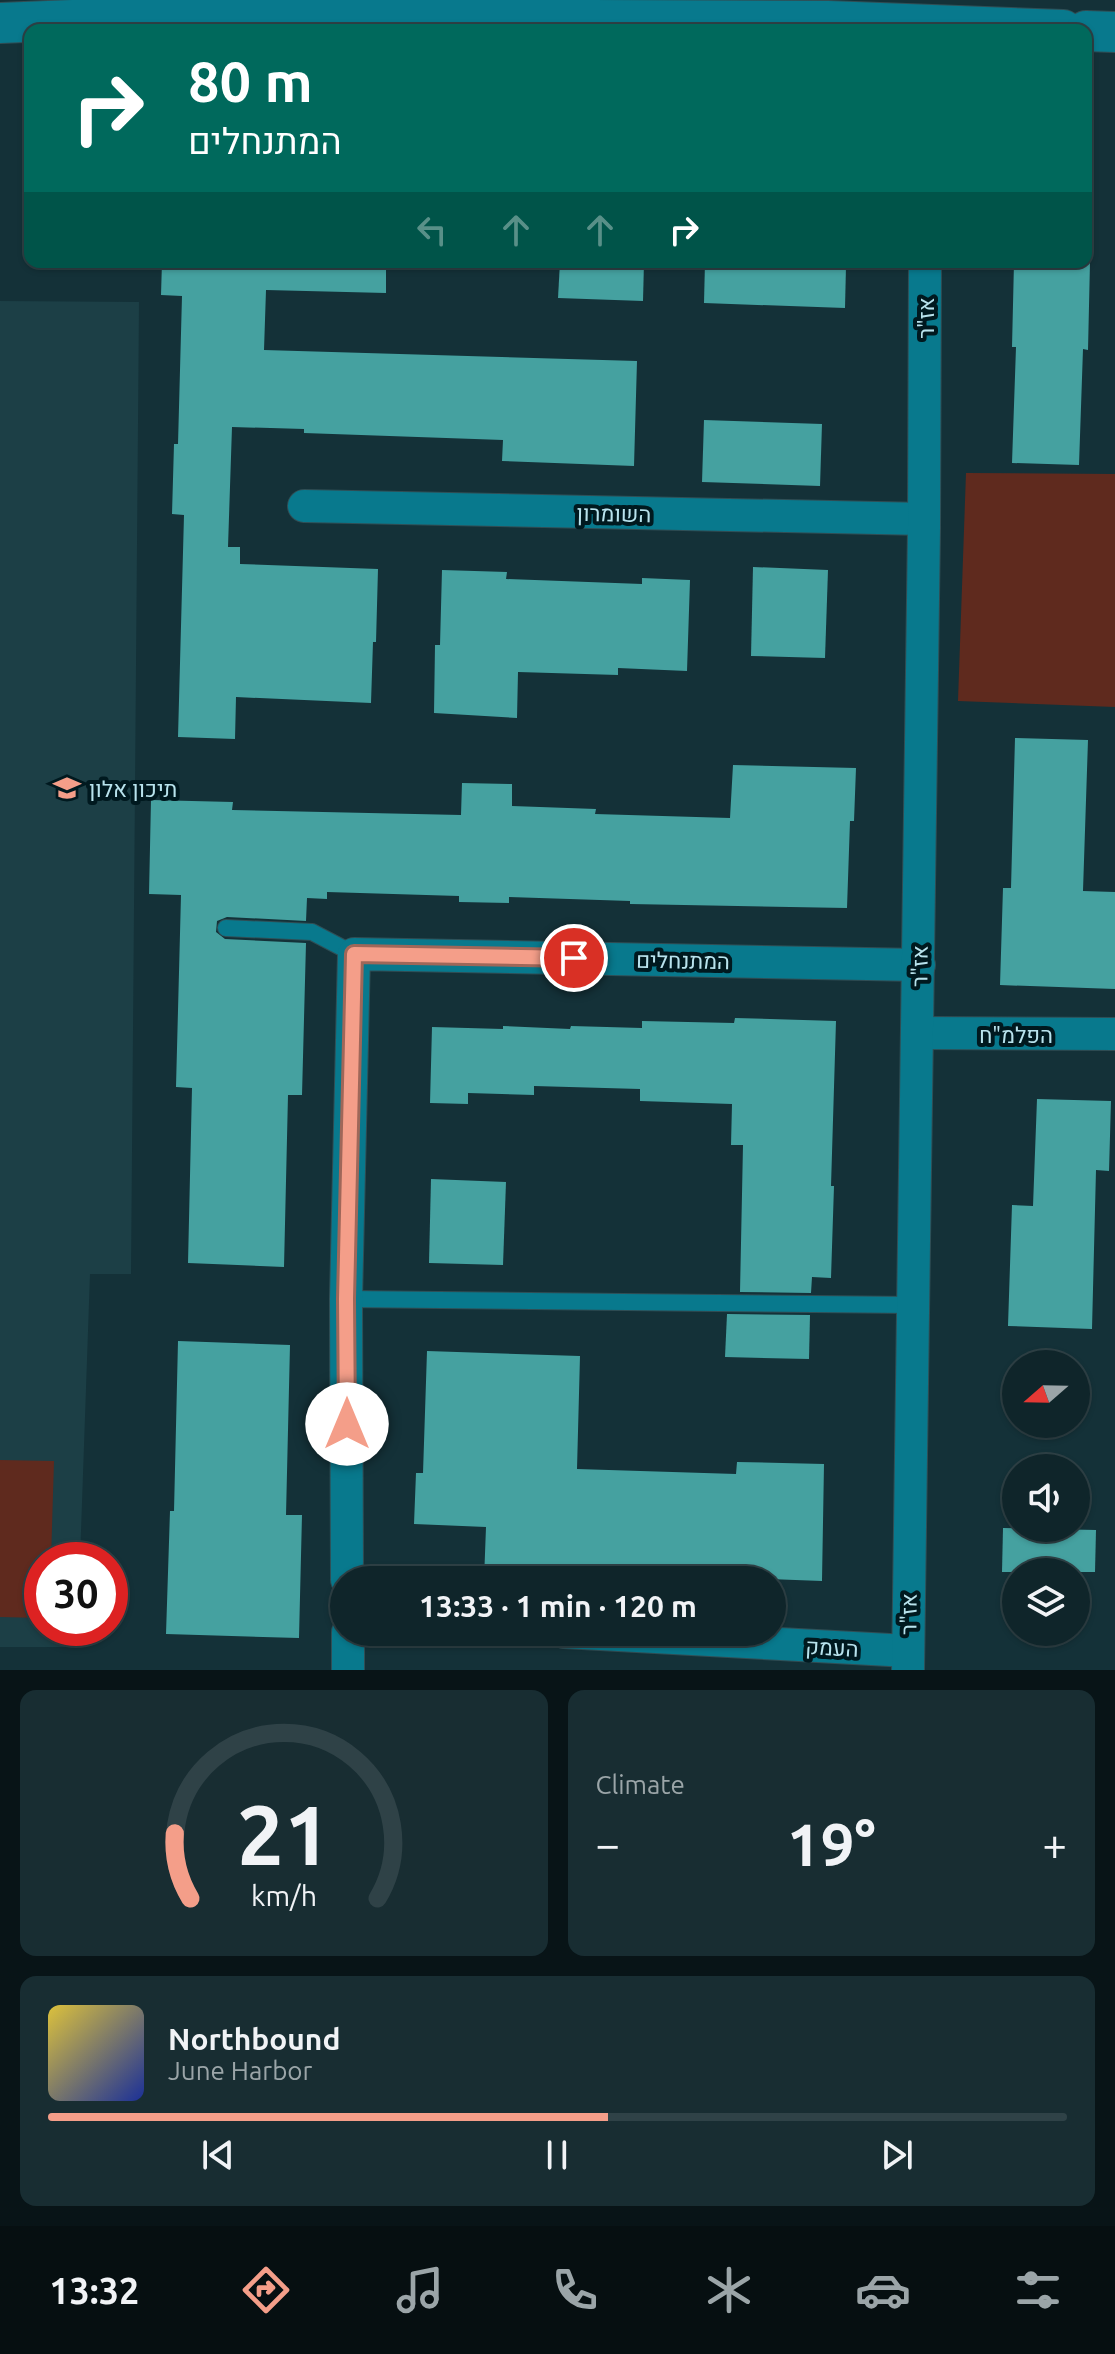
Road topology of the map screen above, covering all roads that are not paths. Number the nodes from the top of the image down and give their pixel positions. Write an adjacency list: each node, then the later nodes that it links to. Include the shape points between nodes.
1 (828, 10): 2 (street); 3 (street)
2 (0, 23)
3 (904, 24)
4 (1092, 31): 5 (street)
5 (1115, 32)
6 (925, 268): 8 (street, אז"ר)
7 (304, 506): 8 (street, השומרון)
8 (924, 519): 11 (street, אז"ר)
9 (226, 928): 10 (lane, via 312,932)
10 (354, 954): 11 (street, המתנחלים); 14 (street)
11 (919, 965): 12 (street, אז"ר)
12 (917, 1033): 13 (street, הפלמ"ח); 15 (street, אז"ר)
13 (1115, 1034)
14 (346, 1299): 15 (lane); 16 (street)
15 (913, 1305): 19 (street, אז"ר)
16 (347, 1566)
17 (348, 1646): 20 (street)
18 (736, 1646): 19 (street, העמק)
19 (908, 1660)
20 (348, 1670)

